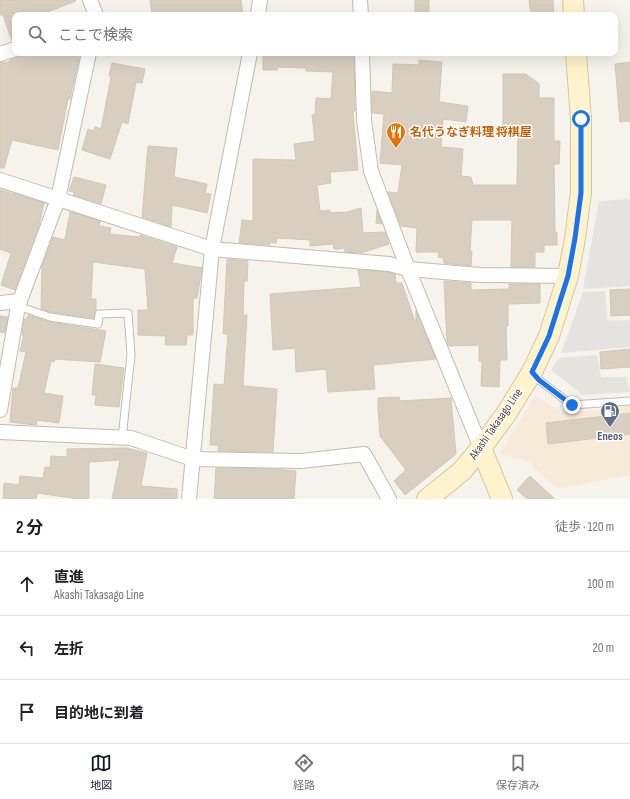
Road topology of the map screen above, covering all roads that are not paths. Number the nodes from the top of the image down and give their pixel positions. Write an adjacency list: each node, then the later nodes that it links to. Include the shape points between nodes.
1 (90, 0): 5 (street)
2 (260, 0): 6 (street)
3 (360, 0): 7 (street)
4 (573, 0): 8 (main road)
5 (95, 12)
6 (258, 12)
7 (361, 12)
8 (574, 12)
9 (12, 50): 10 (street)
10 (0, 54)
11 (88, 56): 16 (street)
12 (249, 56): 17 (street)
13 (362, 56): 18 (street, via 364,120 371,171)
14 (576, 56): 19 (main road, Akashi Takasago Line, via 581,119 581,193)
15 (0, 180): 16 (street)
16 (58, 199): 17 (street); 21 (street)
17 (212, 249): 18 (street, via 389,264); 28 (street)
18 (408, 269): 19 (street, via 480,275); 27 (street)
19 (568, 276): 22 (main road, Akashi Takasago Line, via 549,336)
20 (0, 303): 21 (street)
21 (19, 303): 24 (street); 26 (lane, via 50,317 98,324 99,314 128,313 131,355)
22 (532, 372): 23 (lane, via 572,405); 27 (main road, Akashi Takasago Line)
23 (630, 401)
24 (0, 410)
25 (0, 432): 26 (street)
26 (122, 438): 28 (street, via 131,438)
27 (481, 448): 31 (main road, Akashi Takasago Line, via 462,471); 32 (main road)
28 (193, 459): 29 (street); 30 (street, via 301,461 364,454)
29 (189, 499)
30 (389, 499)
31 (427, 499)
32 (502, 499)

